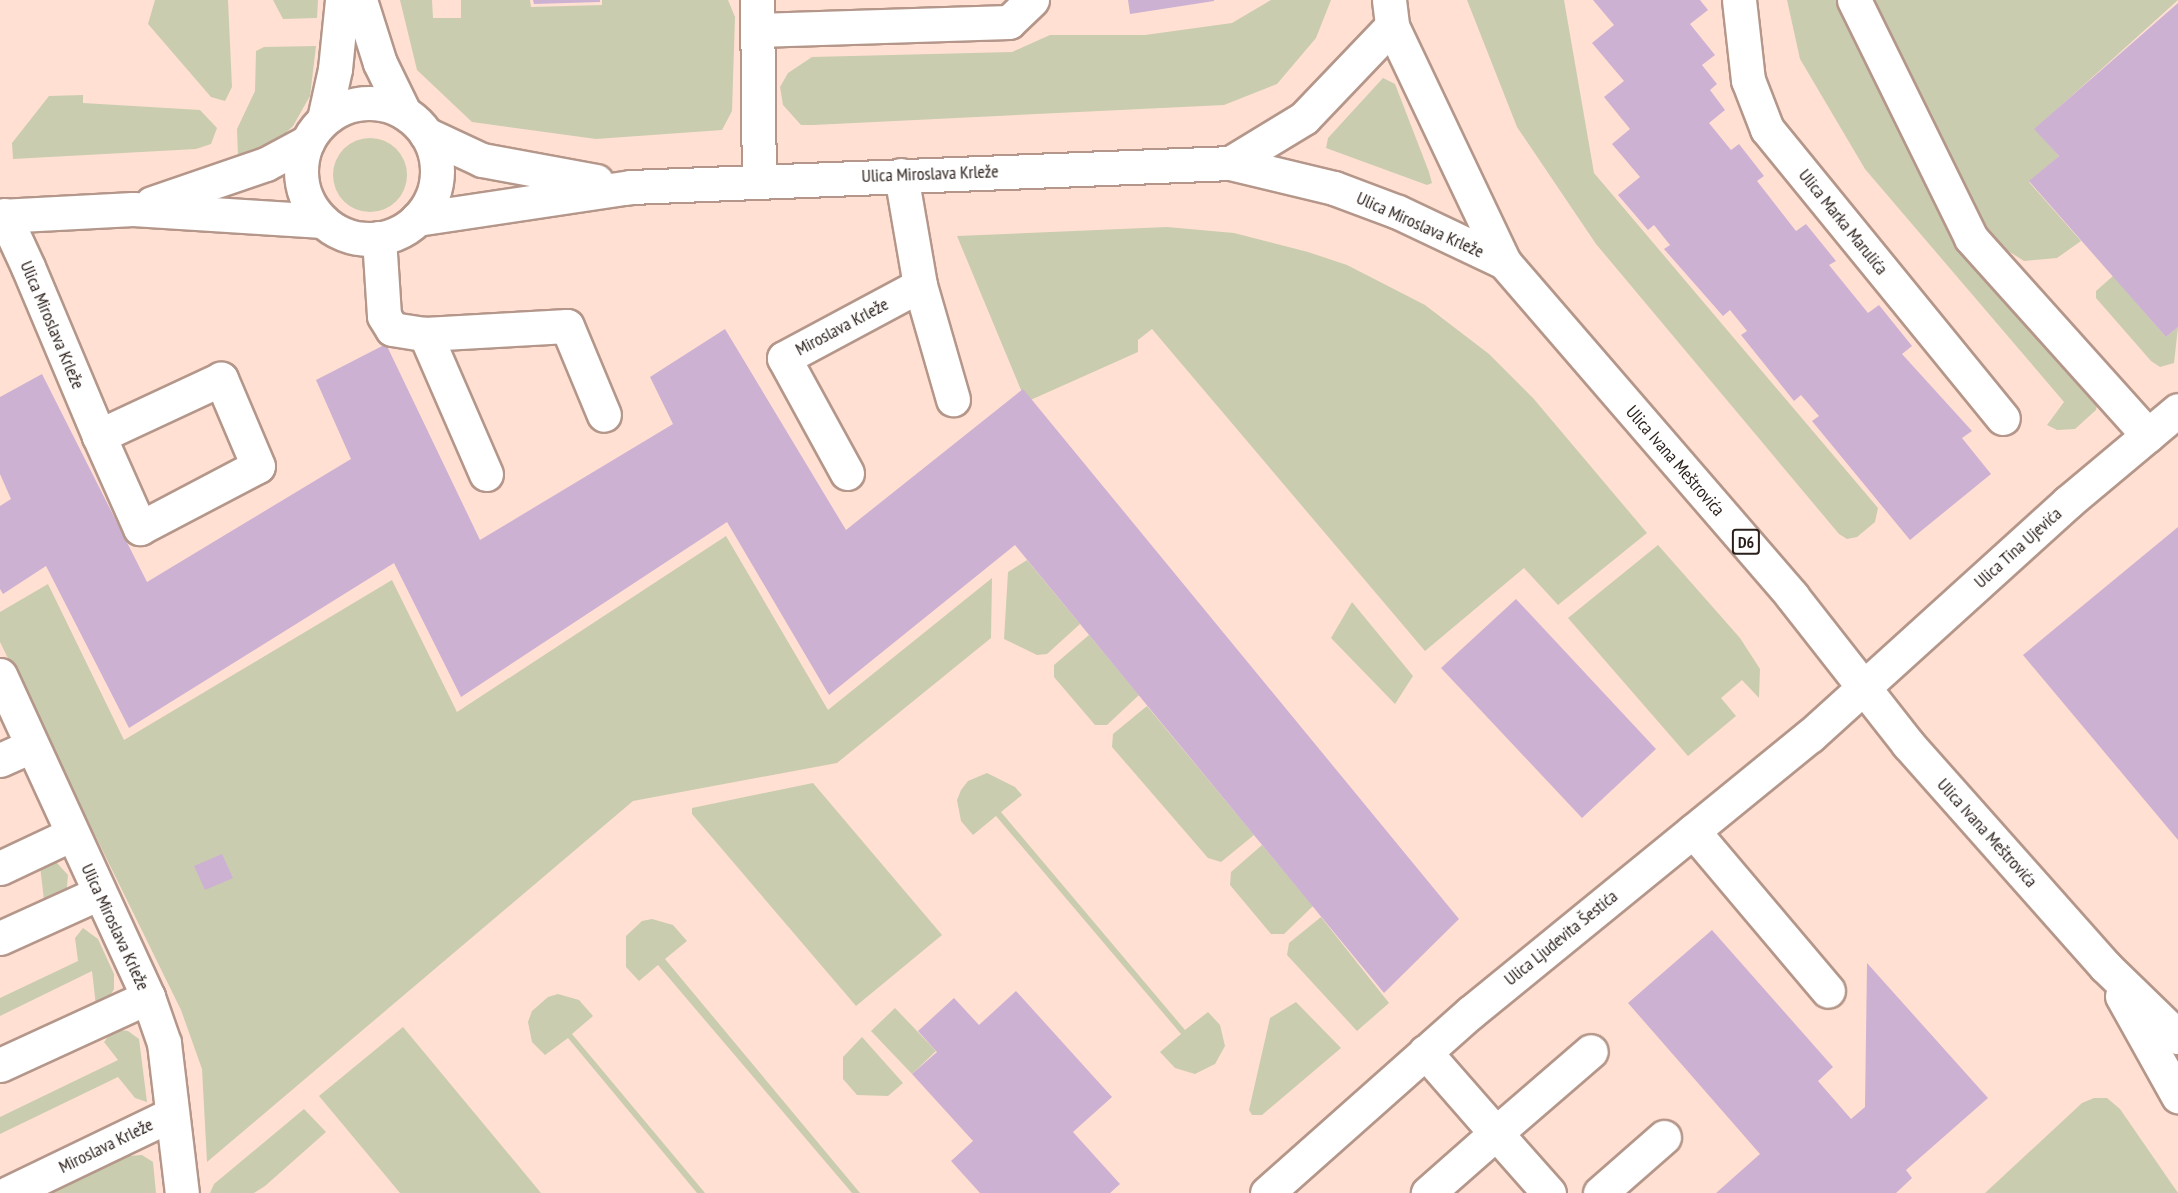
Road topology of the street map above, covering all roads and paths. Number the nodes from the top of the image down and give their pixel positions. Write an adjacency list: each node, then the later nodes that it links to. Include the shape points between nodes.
1 (342, 0): 9 (street, via 335,69)
2 (360, 0): 8 (street, via 380,63)
3 (1032, 0): 7 (street, via 1009,22)
4 (1739, 0): 25 (street, Ulica Marka Marulića, via 1748,80 1767,129)
5 (1854, 0): 26 (street, via 1971,238)
6 (1390, 13): 10 (street, Ulica Miroslava Krleže, via 1304,118); 19 (street, Ulica Ivana Meštrovića / D6)
7 (757, 15): 12 (street)
8 (415, 123): 9 (street, via 363,102); 13 (street, Ulica Miroslava Krleže, via 482,160); 16 (street, via 435,155 437,178 431,200)
9 (315, 130): 14 (street, Ulica Miroslava Krleže, via 266,164); 17 (street, via 302,184)
10 (1230, 163): 11 (street, Ulica Miroslava Krleže); 19 (street, Ulica Miroslava Krleže, via 1334,188 1398,212)
11 (901, 175): 12 (street, Ulica Miroslava Krleže); 20 (street)
12 (759, 180): 13 (street, Ulica Miroslava Krleže)
13 (630, 187): 16 (street, Ulica Miroslava Krleže)
14 (133, 209): 15 (street, Ulica Miroslava Krleže); 17 (street, Ulica Miroslava Krleže)
15 (2, 215): 27 (street, Ulica Miroslava Krleže)
16 (417, 219): 18 (street, via 399,232)
17 (323, 221): 18 (street, via 359,238)
18 (379, 238): 21 (street, via 384,316 392,329)
19 (1504, 262): 31 (street, Ulica Ivana Meštrovića / D6, via 1792,596)
20 (920, 285): 22 (street); 28 (street, Miroslava Krleže, via 784,358)
21 (425, 334): 24 (street, via 567,326); 29 (street)
22 (953, 399)
23 (2178, 410): 26 (street, Ulica Tina Ujevića)
24 (604, 415)
25 (2003, 418)
26 (2148, 435): 31 (street, Ulica Tina Ujevića)
27 (99, 436): 27 (street, Ulica Miroslava Krleže, via 140,528 258,466 221,379)
28 (847, 473)
29 (486, 474)
30 (0, 675): 32 (street, Ulica Miroslava Krleže)
31 (1862, 689): 34 (street, Ulica Ljudevita Šestića); 39 (street, Ulica Ivana Meštrovića / D6)
32 (32, 746): 33 (street); 35 (street, Ulica Miroslava Krleže)
33 (0, 760)
34 (1693, 831): 40 (street); 44 (street, Ulica Ljudevita Šestića)
35 (72, 834): 36 (street); 37 (street, Ulica Miroslava Krleže)
36 (0, 868)
37 (99, 893): 38 (street); 41 (street, Ulica Miroslava Krleže)
38 (0, 938)
39 (2105, 966): 42 (street, Ulica Ivana Meštrovića / D6); 46 (street)
40 (1828, 991)
41 (148, 997): 45 (street); 47 (street, Ulica Miroslava Krleže, via 164,1043)
42 (2178, 1037)
43 (1591, 1051): 48 (street)
44 (1425, 1052): 48 (street); 50 (street, Ulica Ljudevita Šestića)
45 (0, 1065)
46 (2178, 1096)
47 (172, 1114): 51 (street, Miroslava Krleže); 52 (street, Ulica Miroslava Krleže)
48 (1496, 1133): 53 (street); 54 (street)
49 (1664, 1137): 55 (street)
50 (1272, 1192)
51 (8, 1193)
52 (182, 1193)
53 (1428, 1193)
54 (1549, 1193)
55 (1600, 1193)

